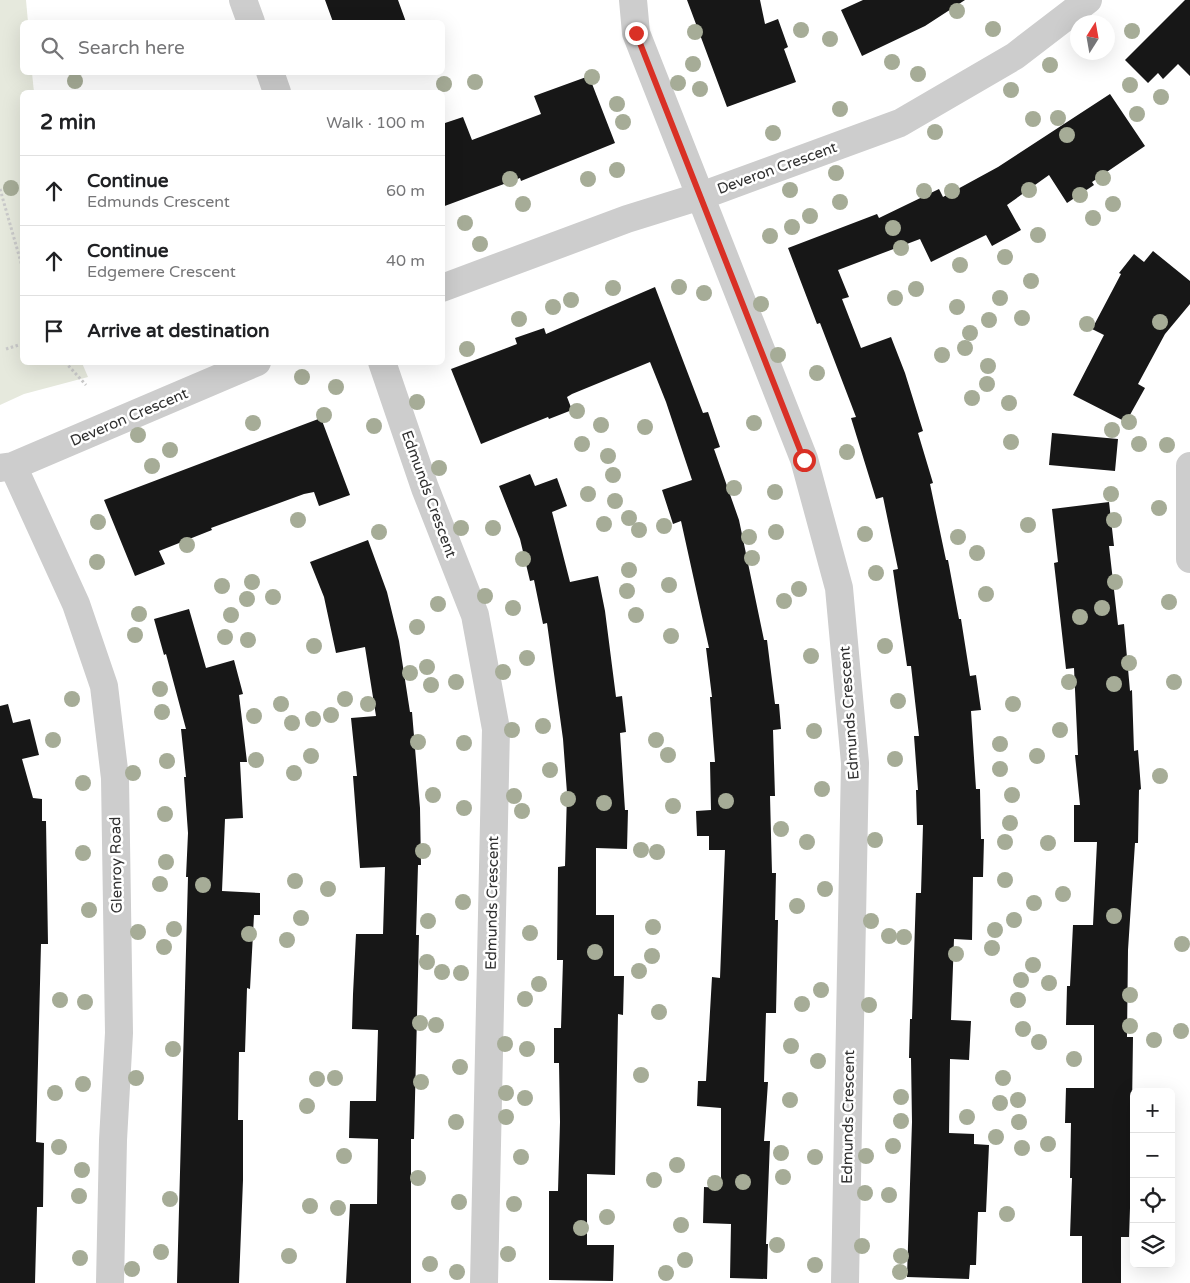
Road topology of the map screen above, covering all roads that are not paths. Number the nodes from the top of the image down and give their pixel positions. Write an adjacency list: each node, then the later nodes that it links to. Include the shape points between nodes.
1 (243, 0): 4 (street)
2 (633, 0): 7 (street, Edmunds Crescent, via 636,33)
3 (1088, 0): 7 (street, Deveron Crescent, via 1016,56 900,123)
4 (249, 20)
5 (271, 75): 6 (street)
6 (276, 90)
7 (701, 196): 8 (street, Deveron Crescent); 16 (street, Edmunds Crescent, via 804,460 839,588 855,763)
8 (445, 287)
9 (251, 365): 12 (street, Deveron Crescent)
10 (383, 365): 15 (street, Edmunds Crescent, via 425,488 475,615 496,730)
11 (1190, 466): 13 (street)
12 (6, 467): 14 (street, Glenroy Road, via 76,604 104,686 114,778 119,1033)
13 (1190, 559)
14 (110, 1283)
15 (484, 1283)
16 (845, 1283)

